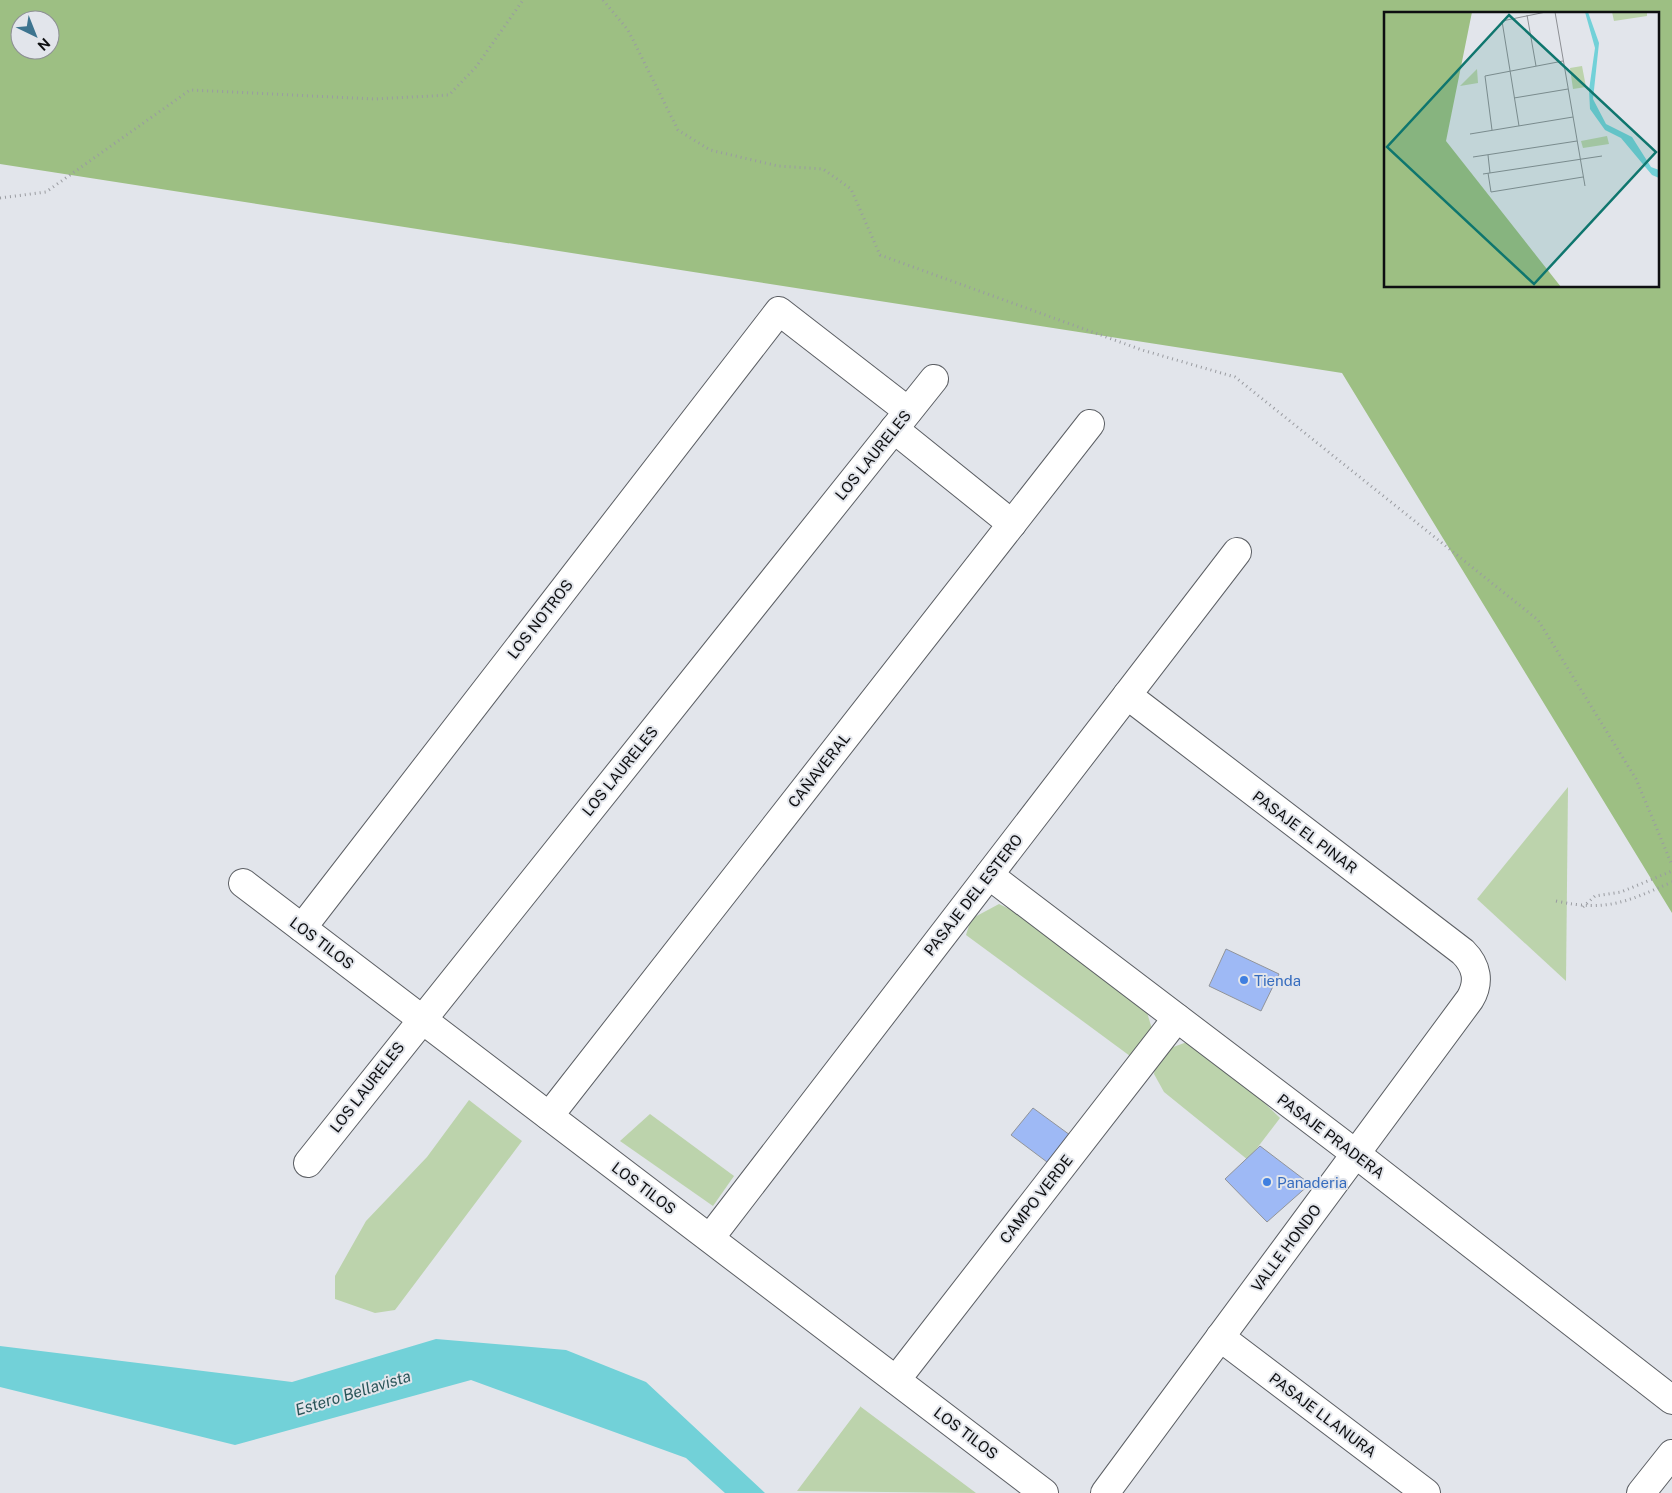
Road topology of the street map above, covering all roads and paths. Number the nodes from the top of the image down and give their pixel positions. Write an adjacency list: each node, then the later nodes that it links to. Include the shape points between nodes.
1 (523, 0): 3 (path, via 476,67 449,95 375,99 190,90 46,192)
2 (603, 0): 10 (path, via 628,30 678,130 710,150 778,166 823,169 851,189 880,255 1124,344 1235,377 1531,614 1538,620 1636,779)
3 (0, 198)
4 (934, 380): 5 (street, LOS LAURELES)
5 (901, 420): 7 (street); 17 (street, LOS NOTROS, via 779,311); 20 (street, LOS LAURELES)
6 (1090, 424): 7 (street, CAÑAVERAL)
7 (1012, 524): 21 (street, CAÑAVERAL)
8 (1236, 552): 9 (street, PASAJE DEL ESTERO)
9 (1126, 695): 12 (street, PASAJE DEL ESTERO); 18 (street, PASAJE EL PINAR, via 1463,952)
10 (1672, 865)
11 (1672, 871): 16 (path, via 1621,892 1595,896)
12 (989, 874): 19 (street, PASAJE PRADERA); 24 (street, PASAJE DEL ESTERO)
13 (1672, 882): 16 (path, via 1622,903)
14 (243, 883): 17 (street, LOS TILOS)
15 (1556, 901): 16 (path)
16 (1583, 907)
17 (302, 928): 20 (street, LOS TILOS)
18 (1476, 975): 22 (street, VALLE HONDO, via 1475,992)
19 (1177, 1018): 22 (street, PASAJE PRADERA); 26 (street, CAMPO VERDE)
20 (421, 1019): 21 (street, LOS TILOS); 23 (street, LOS LAURELES)
21 (548, 1116): 24 (street, LOS TILOS)
22 (1356, 1154): 25 (street, VALLE HONDO); 27 (street, PASAJE PRADERA)
23 (308, 1163)
24 (710, 1238): 26 (street, LOS TILOS)
25 (1220, 1337): 30 (street, VALLE HONDO); 31 (street, PASAJE LLANURA)
26 (896, 1380): 29 (street, LOS TILOS)
27 (1672, 1400)
28 (1672, 1454): 32 (street)
29 (1044, 1493)
30 (1105, 1493)
31 (1426, 1493)
32 (1641, 1493)

